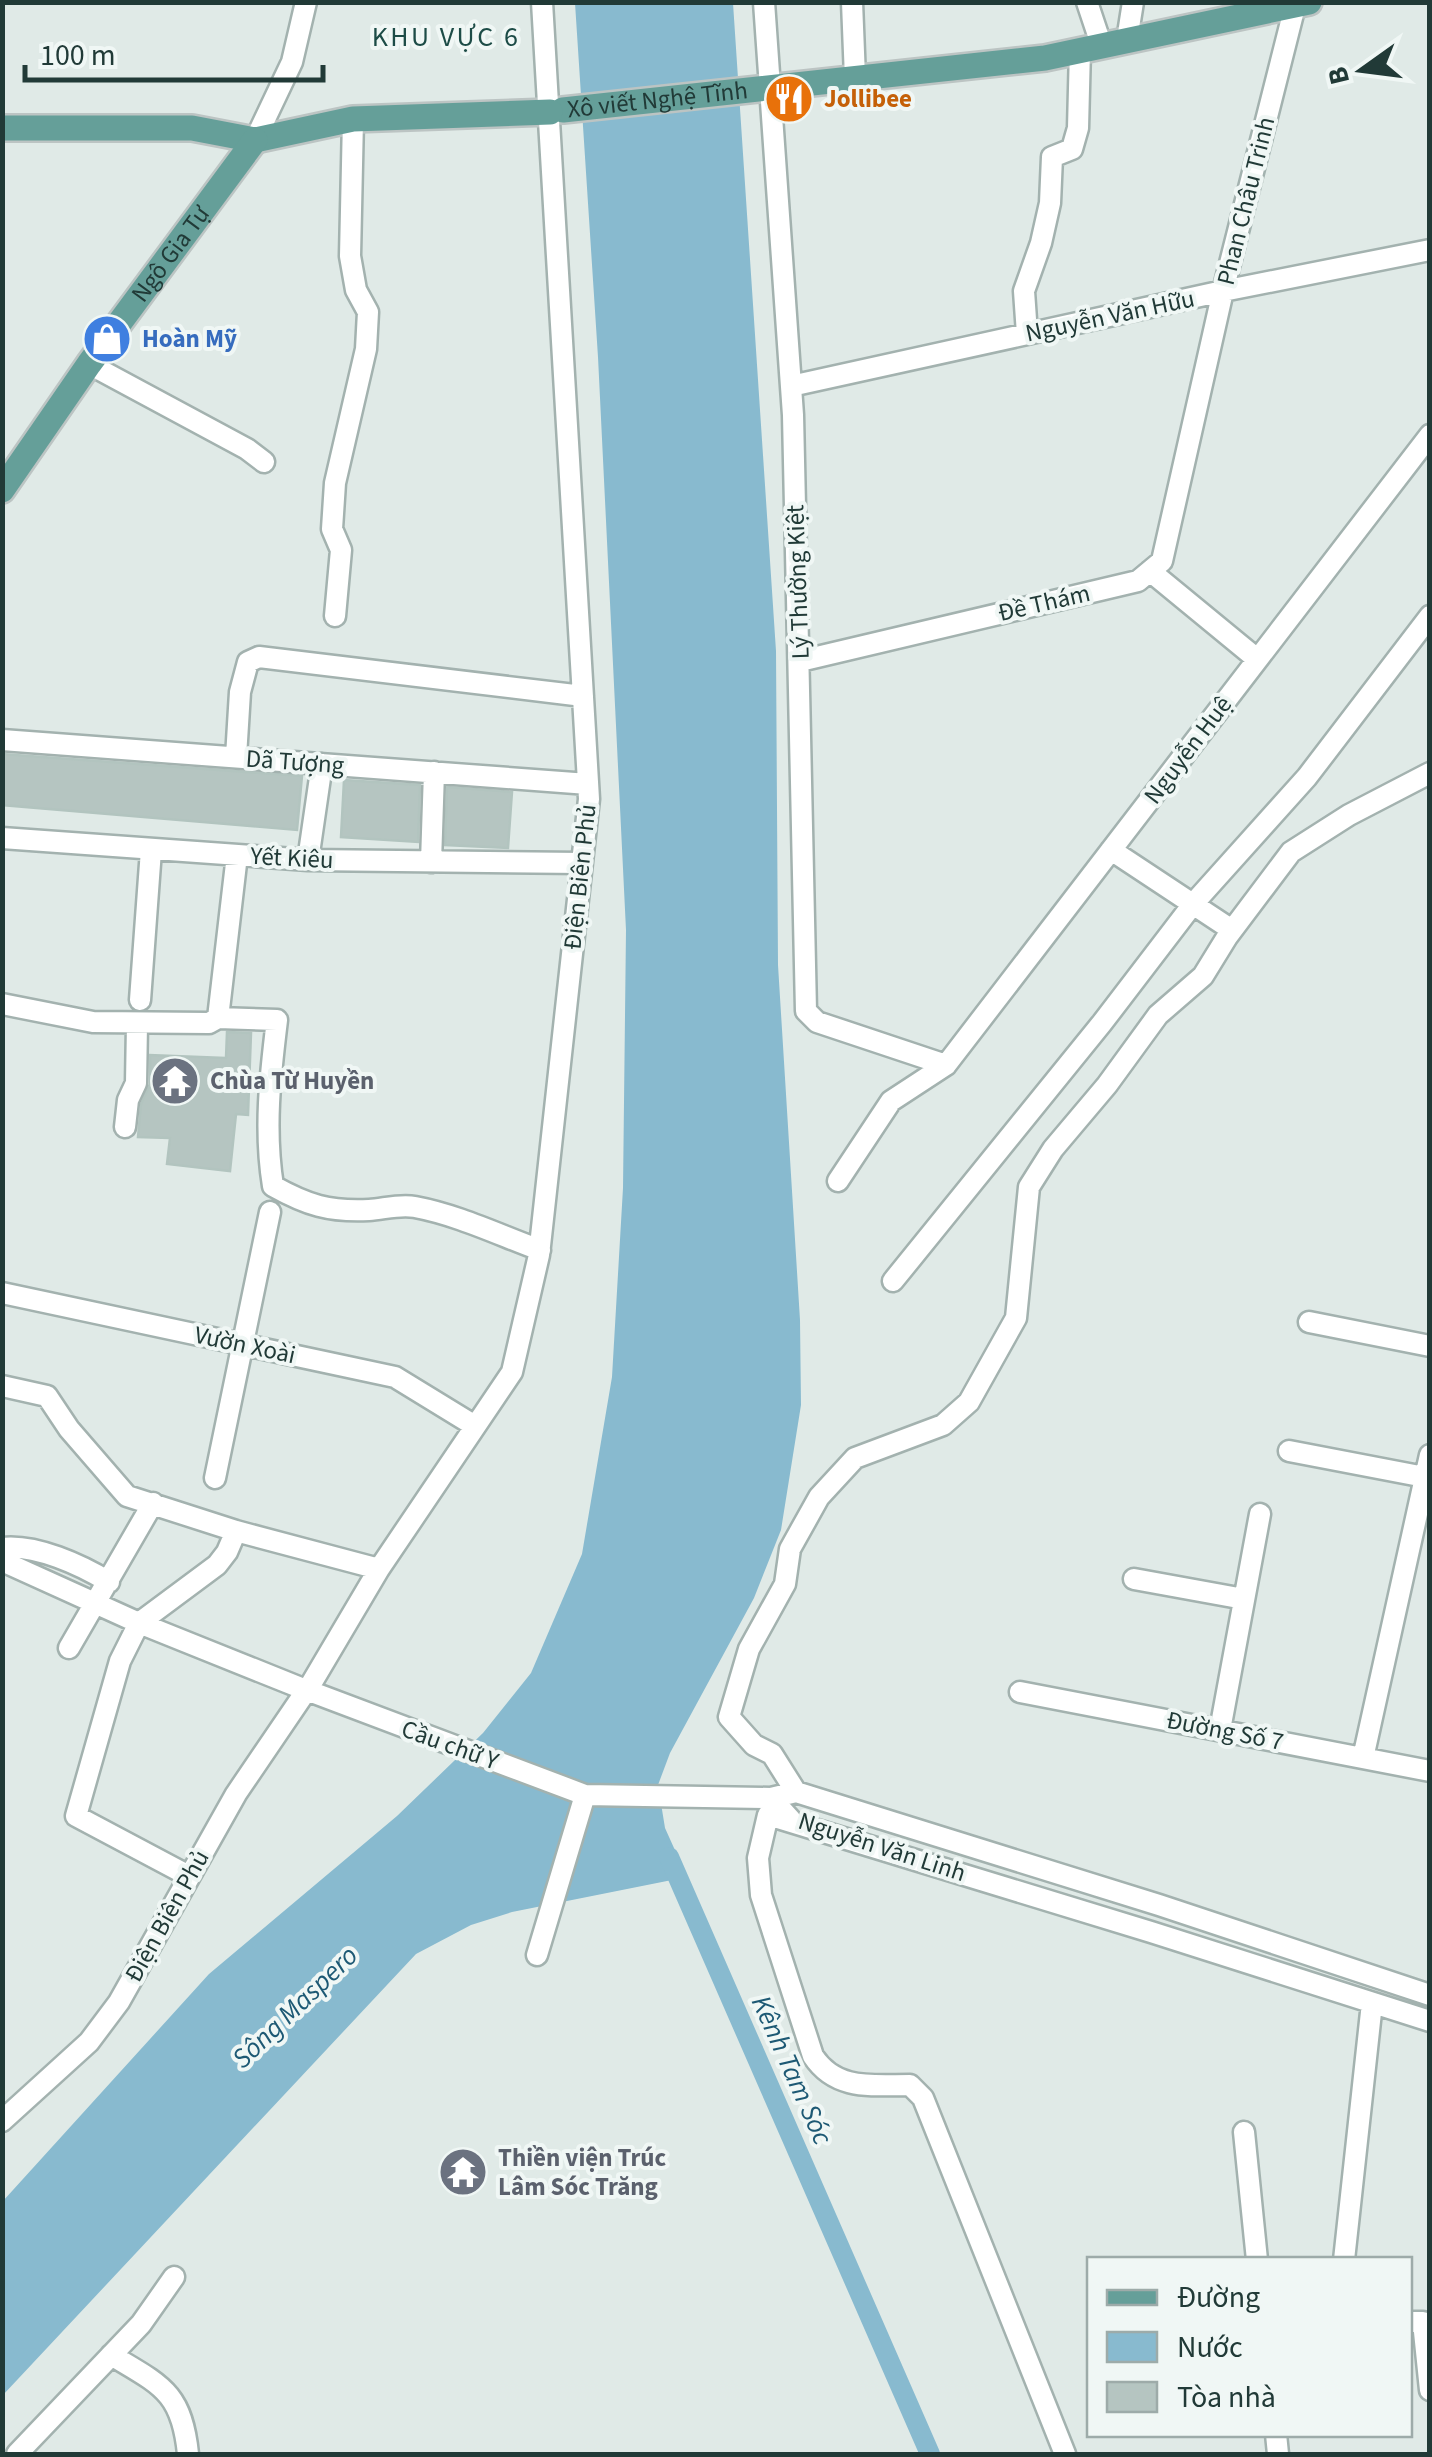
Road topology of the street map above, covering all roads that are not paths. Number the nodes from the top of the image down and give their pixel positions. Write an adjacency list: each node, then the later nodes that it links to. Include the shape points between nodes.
1 (306, 2): 14 (street, Ngô Gia Tự, via 292,62)
2 (542, 2): 11 (street, Điện Biên Phủ)
3 (764, 2): 10 (street, Lý Thường Kiệt)
4 (852, 2): 9 (street)
5 (1087, 2): 8 (street)
6 (1133, 2): 8 (street)
7 (1300, 3): 8 (main road, Xô viết Nghệ Tĩnh); 16 (street, Phan Châu Trinh)
8 (1102, 45): 9 (main road, Xô viết Nghệ Tĩnh, via 1044,58); 17 (street, via 1072,148 1052,157 1049,168 1050,202 1024,291)
9 (855, 78): 10 (main road, Xô viết Nghệ Tĩnh)
10 (759, 88): 11 (main road, Xô viết Nghệ Tĩnh); 19 (street, Lý Thường Kiệt)
11 (556, 111): 12 (main road, Xô viết Nghệ Tĩnh); 28 (street, Điện Biên Phủ)
12 (352, 119): 14 (main road, Xô viết Nghệ Tĩnh); 24 (street, via 350,256 368,312 366,349 335,483 332,529 341,550)
13 (2, 128): 14 (main road, Xô viết Nghệ Tĩnh, via 192,128)
14 (255, 140): 18 (main road, Ngô Gia Tự)
15 (1430, 250): 16 (street, Nguyễn Văn Hữu)
16 (1224, 291): 17 (street, Nguyễn Văn Hữu); 23 (street, Phan Châu Trinh, via 1170,532 1162,562)
17 (1028, 334): 19 (street, Nguyễn Văn Hữu)
18 (89, 364): 21 (street); 22 (main road, Ngô Gia Tự)
19 (791, 386): 27 (street, Lý Thường Kiệt)
20 (1430, 435): 26 (street, Nguyễn Huệ)
21 (264, 462)
22 (2, 490)
23 (1150, 571): 26 (street); 27 (street, Đề Thám, via 1138,581)
24 (335, 616)
25 (1430, 616): 42 (street, via 1307,777)
26 (1257, 659): 37 (street, Nguyễn Huệ)
27 (800, 661): 48 (street, Lý Thường Kiệt, via 806,1011 817,1022)
28 (583, 696): 30 (street, via 259,657 248,662 240,692); 34 (street, Điện Biên Phủ)
29 (2, 740): 30 (street, Dã Tượng)
30 (236, 758): 31 (street, Dã Tượng)
31 (322, 764): 32 (street, Dã Tượng); 39 (street)
32 (434, 772): 34 (street, Dã Tượng); 40 (street)
33 (1430, 772): 43 (street, via 1291,852)
34 (588, 784): 41 (street, Điện Biên Phủ)
35 (2, 838): 36 (street, Yết Kiêu)
36 (151, 850): 38 (street, Yết Kiêu); 44 (street)
37 (1111, 850): 42 (street); 48 (street, Nguyễn Huệ)
38 (237, 855): 39 (street, Yết Kiêu); 46 (street)
39 (308, 860): 40 (street, Yết Kiêu)
40 (432, 862): 41 (street, Yết Kiêu)
41 (582, 863): 52 (street, Điện Biên Phủ)
42 (1193, 904): 43 (street); 53 (street)
43 (1232, 930): 81 (street, via 1203,976 1158,1015 1052,1150 1030,1188 1016,1318 968,1402 943,1425 855,1458 819,1497 790,1549 785,1584 749,1648 728,1717 772,1754)
44 (140, 1000)
45 (2, 1004): 47 (street)
46 (218, 1018): 47 (street); 52 (street, via 277,1020 266,1145 273,1186 306,1205 410,1205)
47 (137, 1024): 49 (street, via 136,1083)
48 (946, 1065): 50 (street, Nguyễn Huệ, via 891,1101)
49 (125, 1127)
50 (838, 1181)
51 (270, 1212): 56 (street)
52 (540, 1250): 59 (street, Điện Biên Phủ, via 512,1372)
53 (893, 1281)
54 (2, 1293): 56 (street, Vườn Xoài)
55 (1309, 1322): 57 (street)
56 (241, 1344): 59 (street, Vườn Xoài, via 395,1377); 63 (street)
57 (1430, 1346)
58 (2, 1386): 64 (street, via 47,1396 126,1496)
59 (476, 1426): 69 (street, Điện Biên Phủ)
60 (1289, 1450): 62 (street)
61 (1430, 1455): 62 (street)
62 (1427, 1477): 79 (street)
63 (215, 1478)
64 (153, 1504): 66 (street); 71 (street)
65 (1260, 1514): 72 (street)
66 (236, 1531): 69 (street); 74 (street, via 217,1565)
67 (2, 1548): 71 (street, via 79,1565)
68 (2, 1560): 73 (street, Cầu chữ Y)
69 (379, 1569): 76 (street, Điện Biên Phủ)
70 (1134, 1579): 72 (street)
71 (109, 1582): 73 (street)
72 (1244, 1599): 78 (street)
73 (96, 1603): 74 (street, Cầu chữ Y); 75 (street)
74 (140, 1623): 76 (street, Cầu chữ Y); 85 (street, via 120,1660 76,1816)
75 (70, 1648)
76 (309, 1691): 82 (street, Cầu chữ Y); 85 (street, Điện Biên Phủ, via 236,1794)
77 (1020, 1692): 78 (street, Đường Số 7)
78 (1220, 1730): 79 (street, Đường Số 7)
79 (1363, 1758): 80 (street, Đường Số 7)
80 (1430, 1771)
81 (796, 1792): 83 (street, Nguyễn Văn Linh); 86 (street, Nguyễn Văn Linh)
82 (585, 1795): 83 (street, Cầu chữ Y); 88 (street)
83 (771, 1798): 84 (street, Nguyễn Văn Linh)
84 (790, 1820): 87 (street, Nguyễn Văn Linh); 102 (street, via 768,1816 758,1858 761,1895 813,2056 846,2084 910,2084 923,2098)
85 (189, 1876): 92 (street, Điện Biên Phủ, via 119,2002 89,2042)
86 (1159, 1905): 87 (street); 89 (street, Nguyễn Văn Linh)
87 (1151, 1932): 90 (street, Nguyễn Văn Linh)
88 (537, 1955)
89 (1430, 1996)
90 (1372, 2003): 91 (street, Nguyễn Văn Linh); 95 (street)
91 (1430, 2021)
92 (2, 2121)
93 (1244, 2132): 94 (street)
94 (1257, 2257)
95 (1344, 2257)
96 (174, 2277): 98 (street)
97 (1412, 2322): 99 (street, via 1423,2322)
98 (111, 2356): 100 (street); 101 (street, via 167,2388 186,2427)
99 (1430, 2390)
100 (17, 2454)
101 (188, 2454)
102 (1065, 2454)

